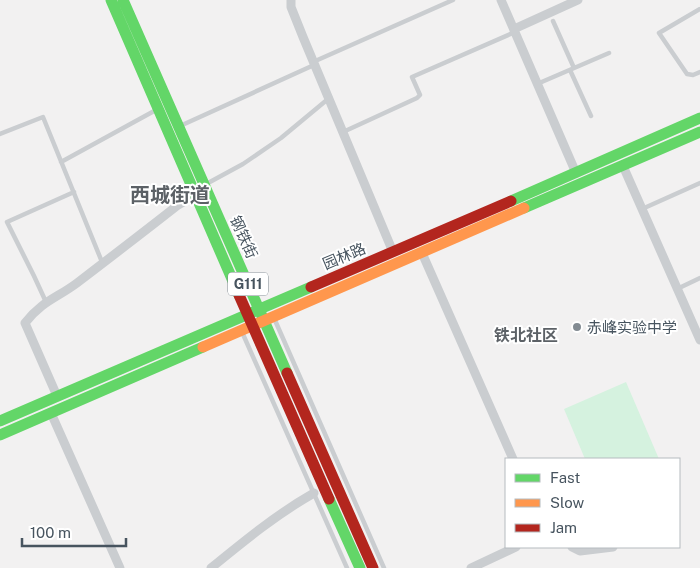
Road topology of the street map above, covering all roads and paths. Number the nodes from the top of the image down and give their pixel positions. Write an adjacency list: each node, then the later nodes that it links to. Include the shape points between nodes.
1 (111, 0): 16 (main road, 钢铁街)
2 (123, 0): 19 (main road, 钢铁街 / G111)
3 (291, 0): 11 (street)
4 (453, 0): 11 (lane)
5 (501, 0): 9 (street)
6 (578, 0): 9 (street)
7 (700, 9): 13 (lane, via 659,33 688,74)
8 (553, 21): 12 (lane)
9 (514, 30): 14 (street); 20 (lane, via 412,78 420,95 417,98)
10 (609, 53): 12 (lane)
11 (314, 64): 15 (street); 19 (lane)
12 (572, 69): 14 (lane); 17 (lane)
13 (700, 72)
14 (538, 84): 25 (street)
15 (328, 99): 20 (street); 27 (lane, via 281,138)
16 (158, 109): 23 (lane); 29 (main road, 钢铁街)
17 (590, 116)
18 (700, 118): 25 (main road, 园林路)
19 (179, 126): 27 (main road, 钢铁街 / G111)
20 (343, 132): 31 (street)
21 (700, 132): 24 (main road, 园林路)
22 (0, 134): 23 (lane, via 43,117)
23 (61, 162): 28 (lane)
24 (623, 166): 30 (street); 32 (main road, 园林路)
25 (576, 173): 31 (main road, 园林路)
26 (700, 183): 30 (lane)
27 (204, 185): 37 (main road, 钢铁街 / G111)
28 (74, 192): 33 (lane); 36 (lane, via 6,222)
29 (195, 195): 33 (street); 38 (main road, 钢铁街)
30 (642, 210): 35 (street)
31 (393, 252): 37 (main road, 园林路)
32 (422, 253): 39 (main road, 园林路); 46 (street)
33 (102, 262): 36 (street, via 76,284)
34 (700, 278): 35 (lane)
35 (677, 289): 41 (street)
36 (46, 302): 42 (street, via 33,312 26,323)
37 (259, 310): 38 (main road, 园林路); 39 (main road, 钢铁街 / G111)
38 (247, 314): 40 (main road, 钢铁街); 42 (main road, 园林路)
39 (269, 319): 40 (main road, 园林路); 55 (main road, 钢铁街 / G111); 56 (lane)
40 (247, 328): 43 (main road, 园林路); 47 (lane); 54 (main road, 钢铁街)
41 (700, 340)
42 (57, 396): 44 (main road, 园林路)
43 (51, 413): 45 (main road, 园林路); 51 (street)
44 (0, 421)
45 (0, 435)
46 (513, 458)
47 (314, 492): 52 (street, via 265,524); 53 (lane)
48 (514, 548): 57 (street)
49 (574, 548): 50 (street, via 580,551)
50 (605, 548)
51 (120, 568)
52 (211, 568)
53 (347, 568)
54 (360, 568)
55 (373, 568)
56 (384, 568)
57 (471, 568)

